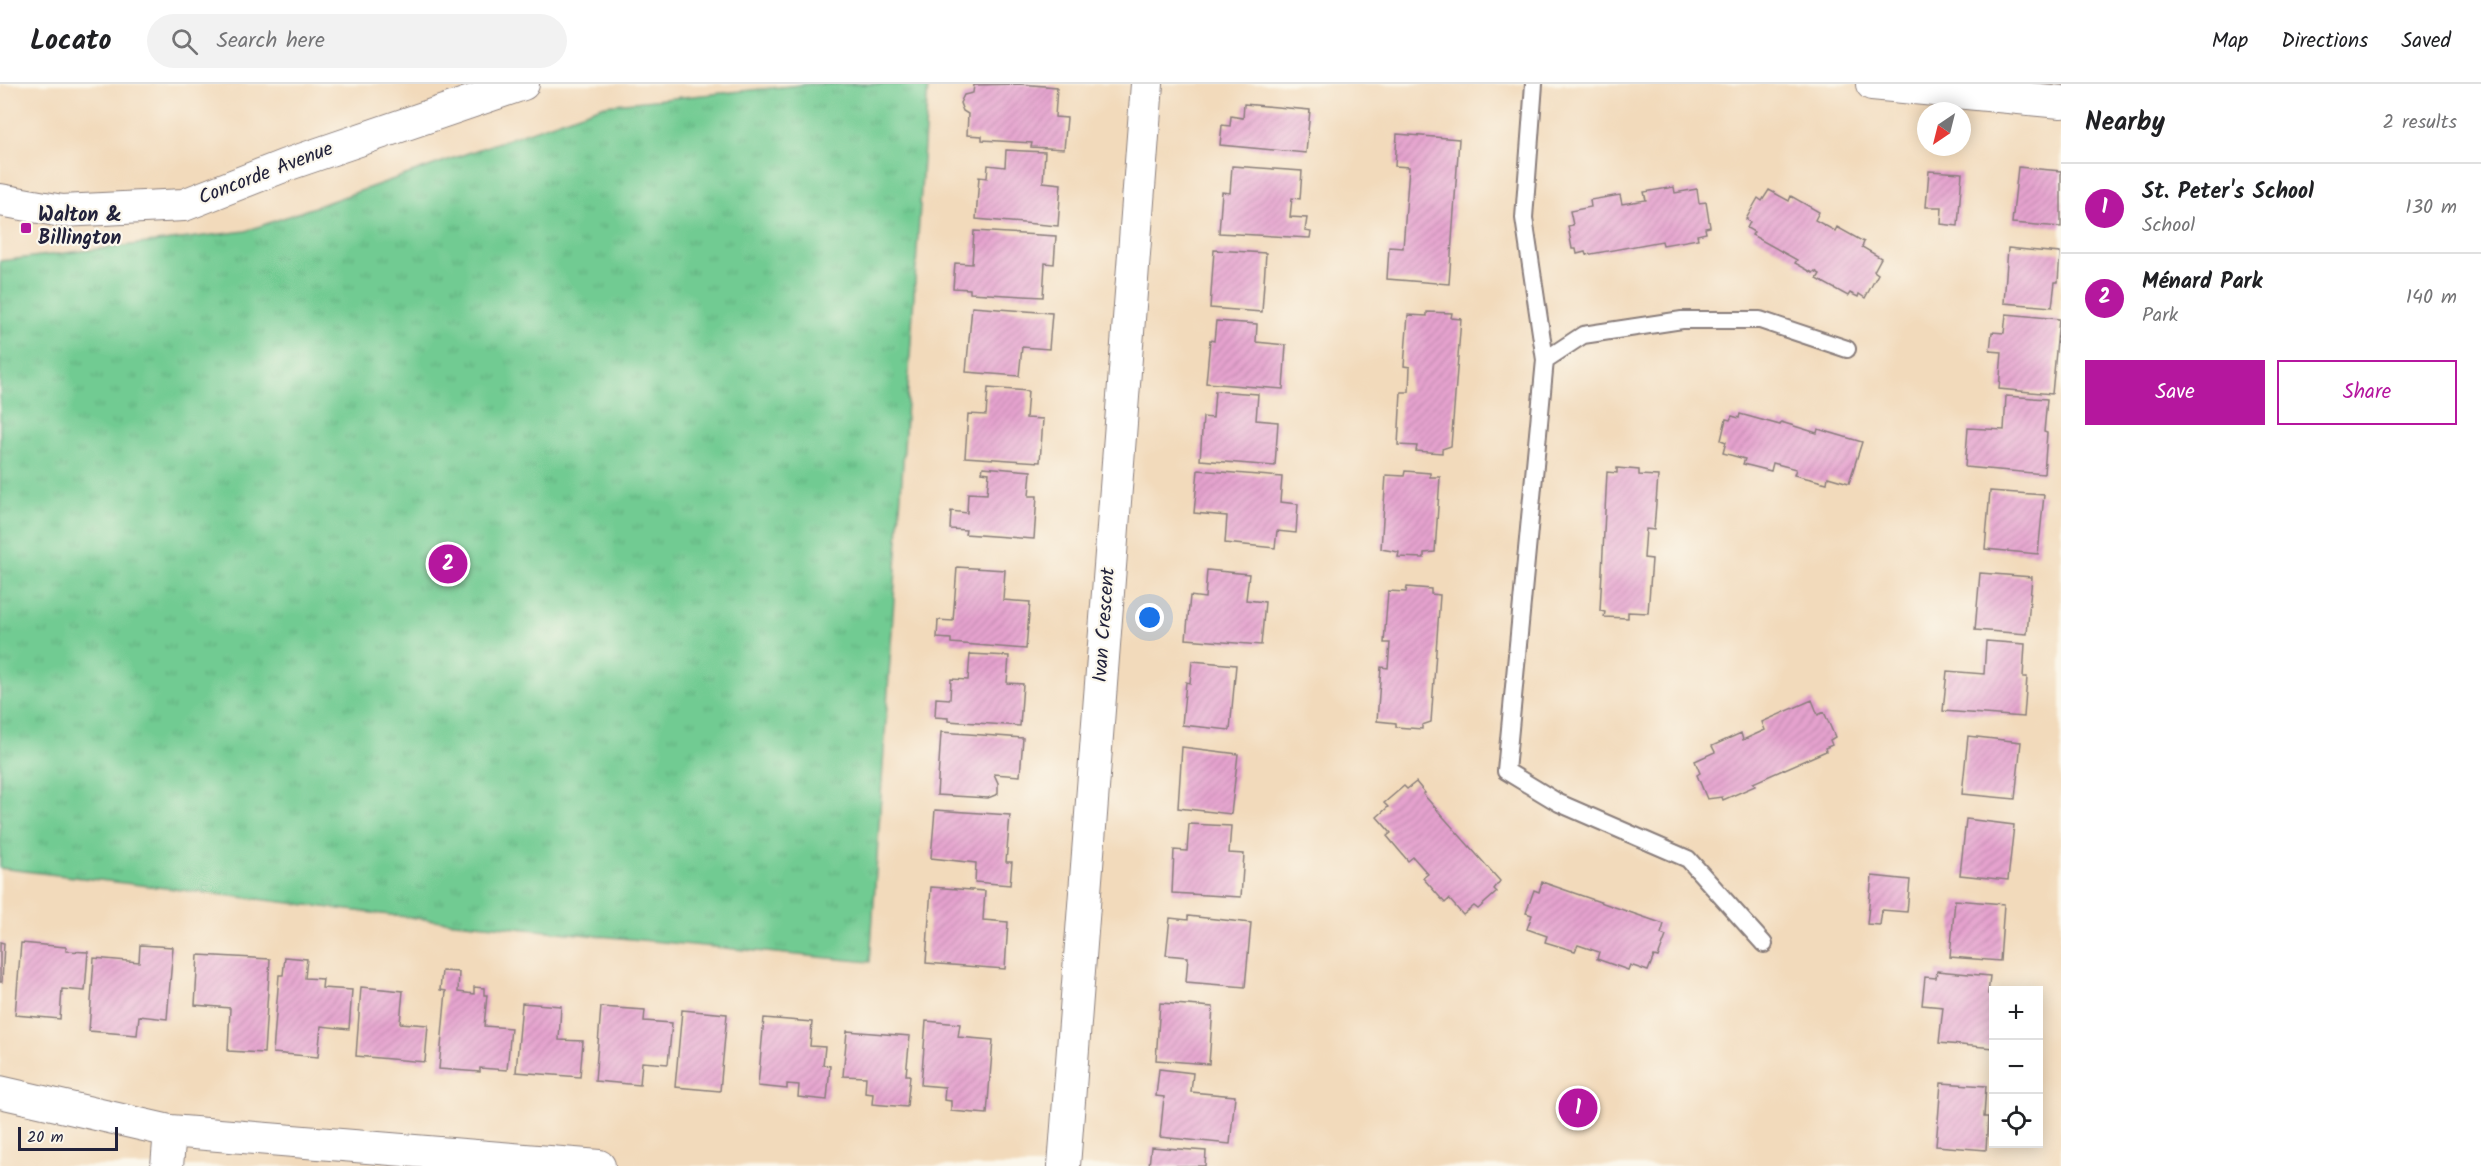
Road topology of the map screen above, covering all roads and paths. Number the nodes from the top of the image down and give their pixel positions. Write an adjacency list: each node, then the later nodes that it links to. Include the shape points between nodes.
1 (523, 84): 6 (street, Concorde Avenue, via 286,165 184,205 62,211)
2 (1147, 84): 14 (street, Ivan Crescent)
3 (1534, 84): 8 (lane, via 1524,218)
4 (1872, 84): 5 (street)
5 (2061, 102)
6 (0, 200)
7 (1847, 349): 8 (lane, via 1760,320 1682,320 1583,335)
8 (1545, 360): 9 (lane, via 1506,771 1560,803 1688,859)
9 (1764, 944)
10 (0, 1092): 11 (street)
11 (170, 1131): 12 (street); 13 (street)
12 (167, 1166)
13 (599, 1166)
14 (1064, 1166)

